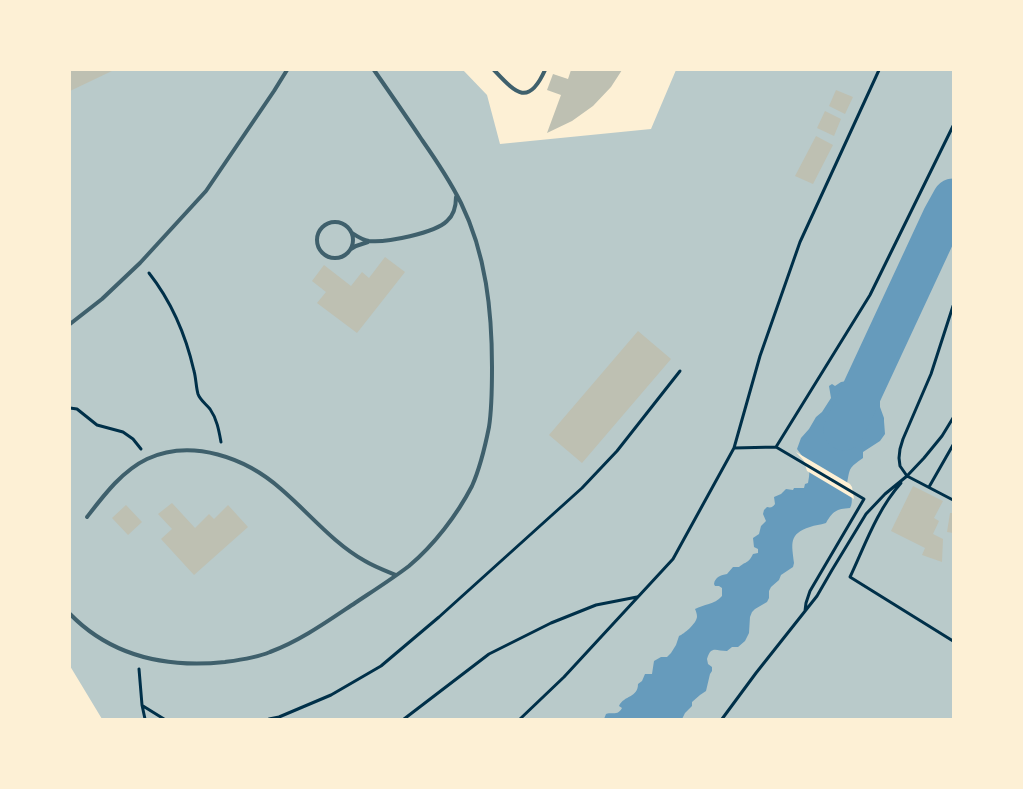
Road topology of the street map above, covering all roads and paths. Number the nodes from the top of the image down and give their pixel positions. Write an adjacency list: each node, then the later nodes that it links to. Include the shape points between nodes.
1 (286, 70): 11 (lane, via 206,190)
2 (374, 70): 7 (lane)
3 (494, 70): 4 (lane, via 514,90 523,93 535,88)
4 (545, 70)
5 (879, 70): 19 (path, via 800,242 760,356)
6 (953, 126): 18 (path, via 870,295)
7 (456, 194): 9 (lane, via 454,211 441,226 406,237); 26 (lane, via 478,245 488,291 492,347 489,424 479,466 463,503 428,547)
8 (352, 233): 9 (lane); 10 (lane); 10 (lane, via 344,224 332,222 321,229 317,240 320,251 329,258 341,258)
9 (370, 241): 10 (lane)
10 (350, 251)
11 (140, 263): 13 (lane); 20 (path, via 161,289 174,313 194,370 198,394 210,409 218,428)
12 (953, 306): 22 (path, via 931,374 900,449 900,466)
13 (70, 324)
14 (680, 371): 35 (path, via 582,488 381,666 331,695)
15 (70, 408): 21 (path, via 77,409 97,425 128,435 140,447)
16 (953, 418): 22 (path, via 933,448)
17 (953, 445): 23 (path)
18 (776, 447): 19 (path); 28 (path, via 864,499 810,591)
19 (734, 448): 27 (path, via 672,559)
20 (222, 456): 21 (lane, via 177,451); 26 (lane, via 267,477 350,551)
21 (146, 460): 25 (lane, via 112,486)
22 (907, 476): 23 (path); 28 (path, via 866,514); 30 (path, via 880,512 850,577)
23 (929, 488): 24 (path)
24 (953, 500)
25 (88, 517)
26 (396, 575): 31 (lane, via 311,631 270,653 217,663 186,664)
27 (638, 597): 36 (path, via 587,609 488,654); 37 (path)
28 (805, 612): 38 (path)
29 (70, 614): 31 (lane, via 90,632)
30 (953, 641)
31 (138, 656): 32 (path)
32 (142, 705): 33 (path); 34 (path)
33 (145, 719)
34 (164, 719)
35 (268, 719)
36 (404, 719)
37 (520, 719)
38 (722, 719)

